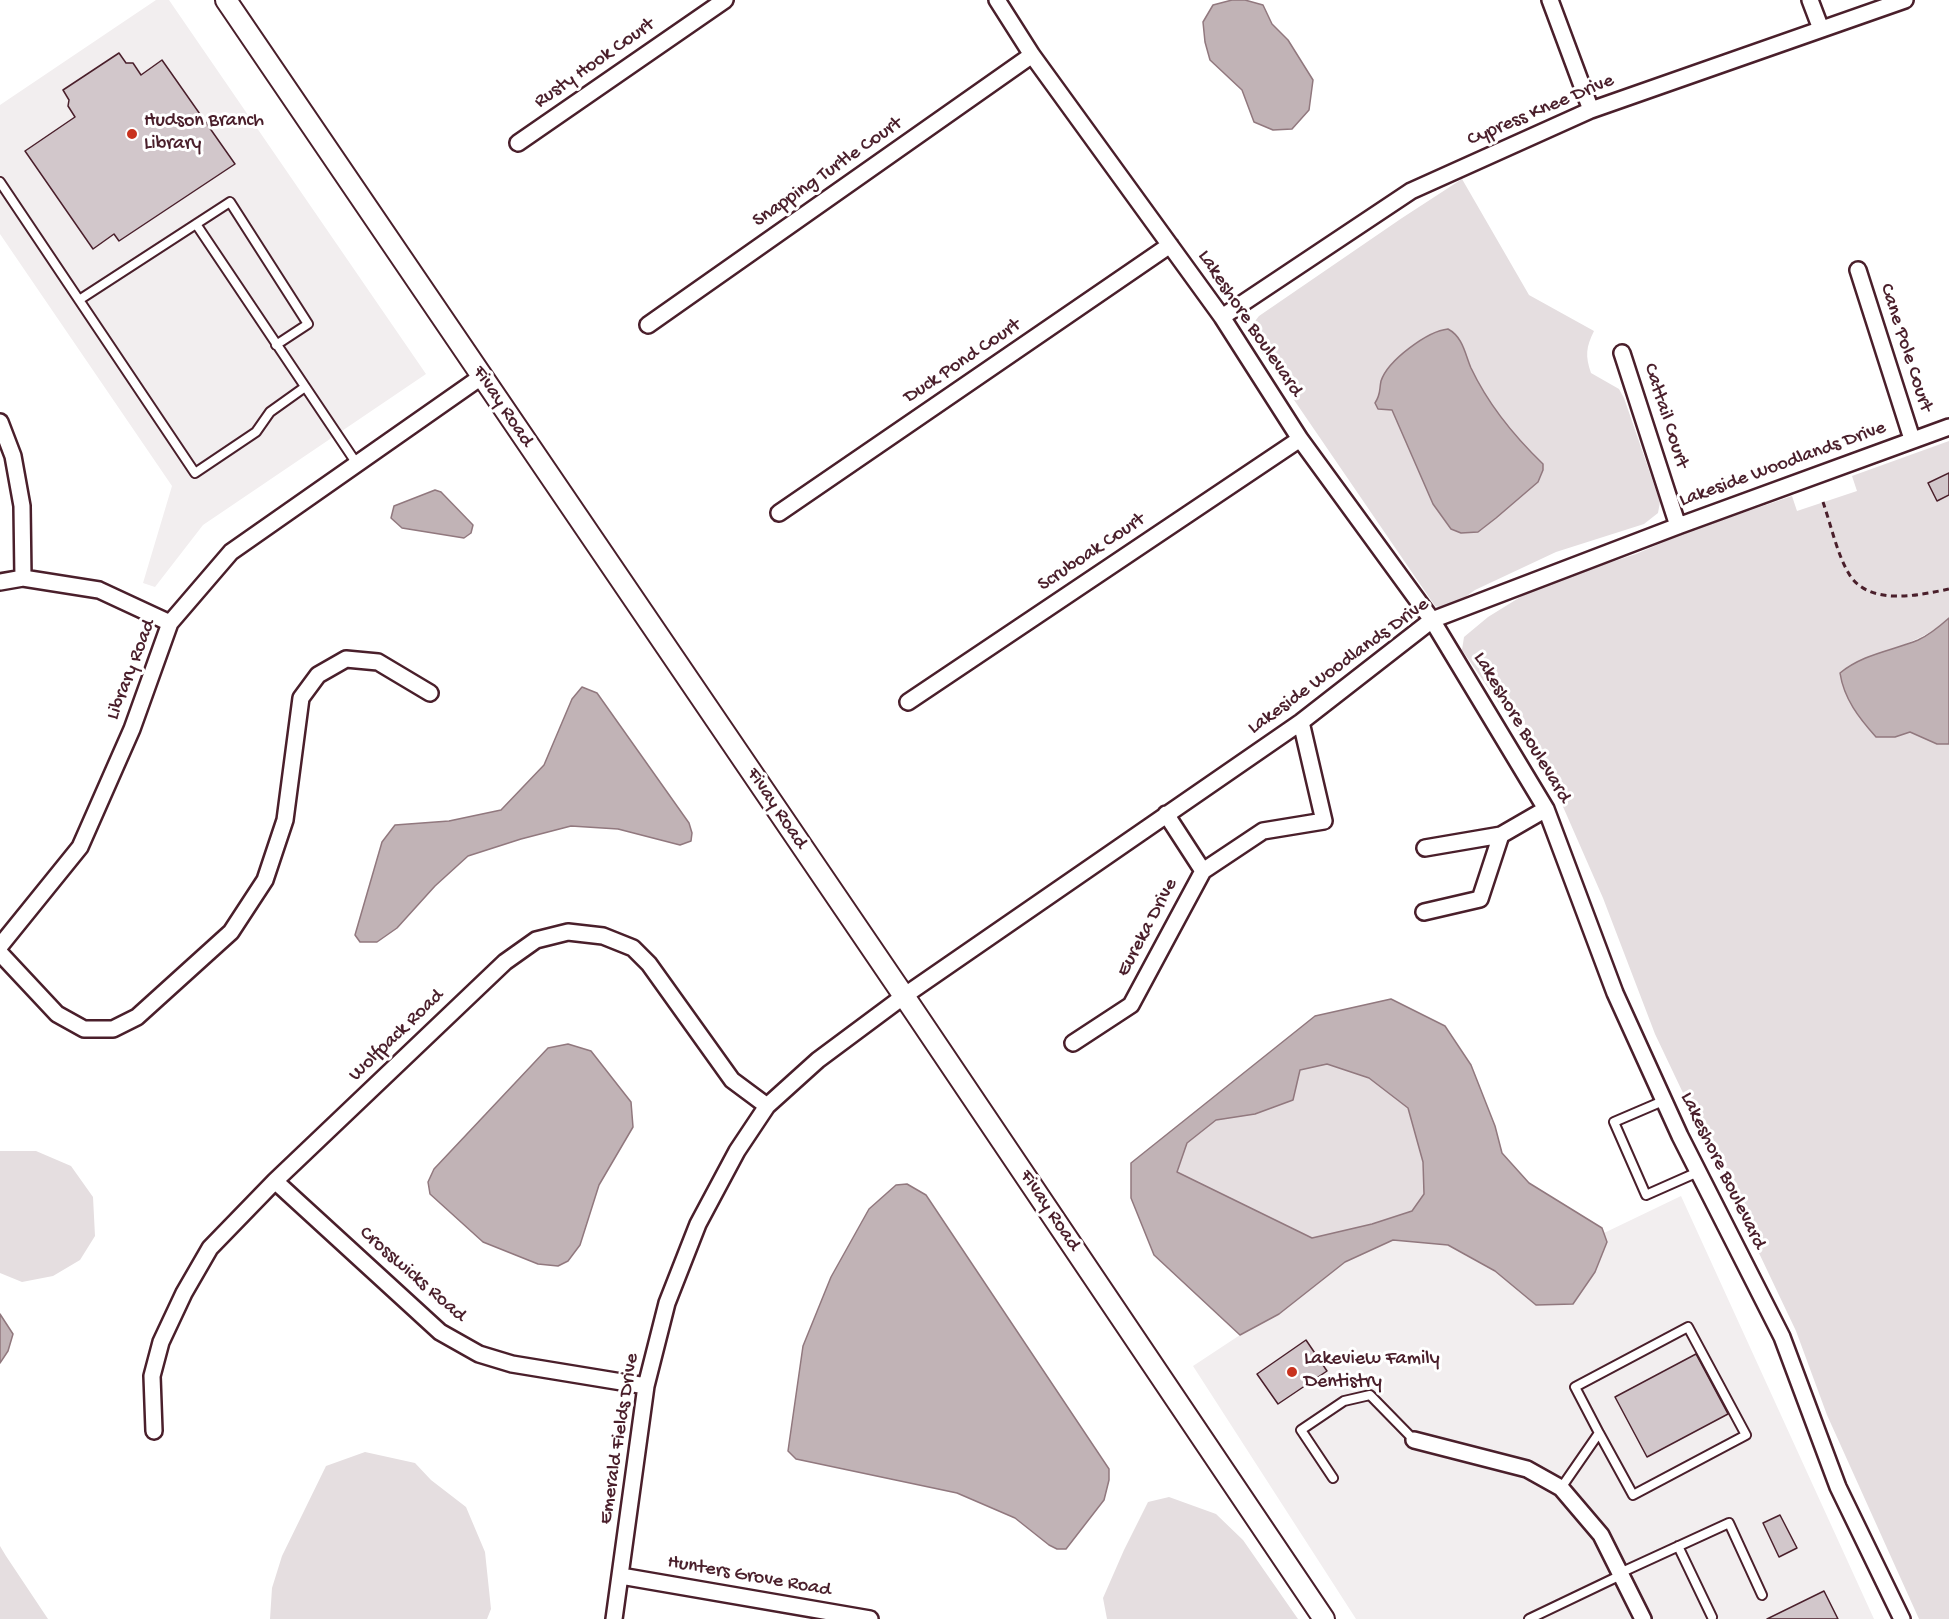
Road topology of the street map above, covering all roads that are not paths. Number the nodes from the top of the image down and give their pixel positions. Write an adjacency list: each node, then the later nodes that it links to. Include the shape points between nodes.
1 (226, 0): 20 (street, Fivay Road)
2 (725, 0): 10 (street, Rusty Hook Court)
3 (997, 0): 8 (street, Lakeshore Boulevard)
4 (1550, 0): 9 (street)
5 (1810, 0): 7 (street)
6 (1905, 0): 7 (street, Cypress Knee Drive)
7 (1821, 29): 9 (street, Cypress Knee Drive)
8 (1032, 55): 13 (street, Lakeshore Boulevard); 17 (street, Snapping Turtle Court)
9 (1591, 110): 16 (street, Cypress Knee Drive, via 1411,191)
10 (518, 143)
11 (0, 182): 15 (lane)
12 (196, 224): 15 (lane); 18 (lane); 18 (lane, via 230,202 308,324)
13 (1170, 245): 16 (street, Lakeshore Boulevard); 27 (street, Duck Pond Court)
14 (1858, 270): 25 (street, Cane Pole Court)
15 (79, 300): 21 (lane, via 195,473 256,432 270,412)
16 (1222, 317): 24 (street, Lakeshore Boulevard)
17 (648, 325)
18 (276, 345): 21 (lane)
19 (1622, 353): 28 (street, Cattail Court)
20 (481, 377): 26 (street, Library Road); 44 (street, Fivay Road)
21 (305, 387): 26 (lane)
22 (0, 422): 29 (street, via 13,456 22,506)
23 (1949, 427): 25 (street, Lakeside Woodlands Drive)
24 (1300, 439): 31 (street, Lakeshore Boulevard); 34 (street, Scruboak Court)
25 (1912, 439): 28 (street, Lakeside Woodlands Drive)
26 (357, 464): 32 (street, Library Road, via 231,552)
27 (779, 513)
28 (1678, 526): 31 (street, Lakeside Woodlands Drive)
29 (23, 578): 30 (street); 32 (street, via 99,590)
30 (0, 582)
31 (1432, 620): 35 (street, Lakeside Woodlands Drive); 36 (street, Lakeshore Boulevard)
32 (170, 623): 42 (street, Library Road, via 132,729 80,847)
33 (430, 693): 43 (street, via 378,662 346,659 318,675 301,698 285,820 265,880 231,933 137,1017 113,1029 84,1029 57,1014)
34 (908, 702)
35 (1301, 722): 37 (street, Lakeside Woodlands Drive); 40 (street, via 1324,820 1263,831)
36 (1546, 808): 38 (street); 46 (street, Lakeshore Boulevard, via 1615,993)
37 (1166, 814): 40 (street, Eureka Drive); 44 (street, Lakeside Woodlands Drive)
38 (1501, 835): 39 (street); 41 (street, via 1480,899)
39 (1425, 848)
40 (1203, 871): 45 (street, Eureka Drive, via 1131,1005)
41 (1424, 912)
42 (0, 946)
43 (0, 953)
44 (904, 996): 47 (street, Emerald Fields Drive, via 818,1060); 63 (street, Fivay Road)
45 (1073, 1042)
46 (1664, 1101): 48 (street, Lakeshore Boulevard); 48 (lane, via 1614,1122 1646,1195)
47 (767, 1106): 49 (street, Wolfpack Road, via 732,1080 649,964 633,948 603,936 568,932 536,940 505,962); 50 (street, Emerald Fields Drive, via 737,1151 698,1224 668,1303)
48 (1698, 1172): 66 (street, Lakeshore Boulevard, via 1782,1337 1838,1487)
49 (275, 1181): 50 (street, Crosswicks Road, via 440,1332 479,1354 512,1364); 51 (street, Wolfpack Road, via 210,1248 184,1293 161,1342 152,1376)
50 (646, 1386): 58 (street, Emerald Fields Drive)
51 (154, 1431)
52 (1599, 1433): 52 (lane, via 1633,1495 1746,1435 1688,1327 1575,1387); 55 (lane)
53 (1414, 1440): 54 (lane, via 1370,1395 1344,1401 1301,1430); 55 (street, via 1527,1468)
54 (1333, 1478)
55 (1561, 1488): 57 (street, via 1601,1535)
56 (1678, 1546): 57 (lane); 59 (lane, via 1729,1523); 60 (lane)
57 (1621, 1574): 64 (lane); 65 (street)
58 (621, 1576): 61 (street, Emerald Fields Drive); 62 (street, Hunters Grove Road)
59 (1762, 1596)
60 (1712, 1617)
61 (614, 1619)
62 (870, 1619)
63 (1324, 1619)
64 (1528, 1619)
65 (1643, 1619)
66 (1902, 1619)

